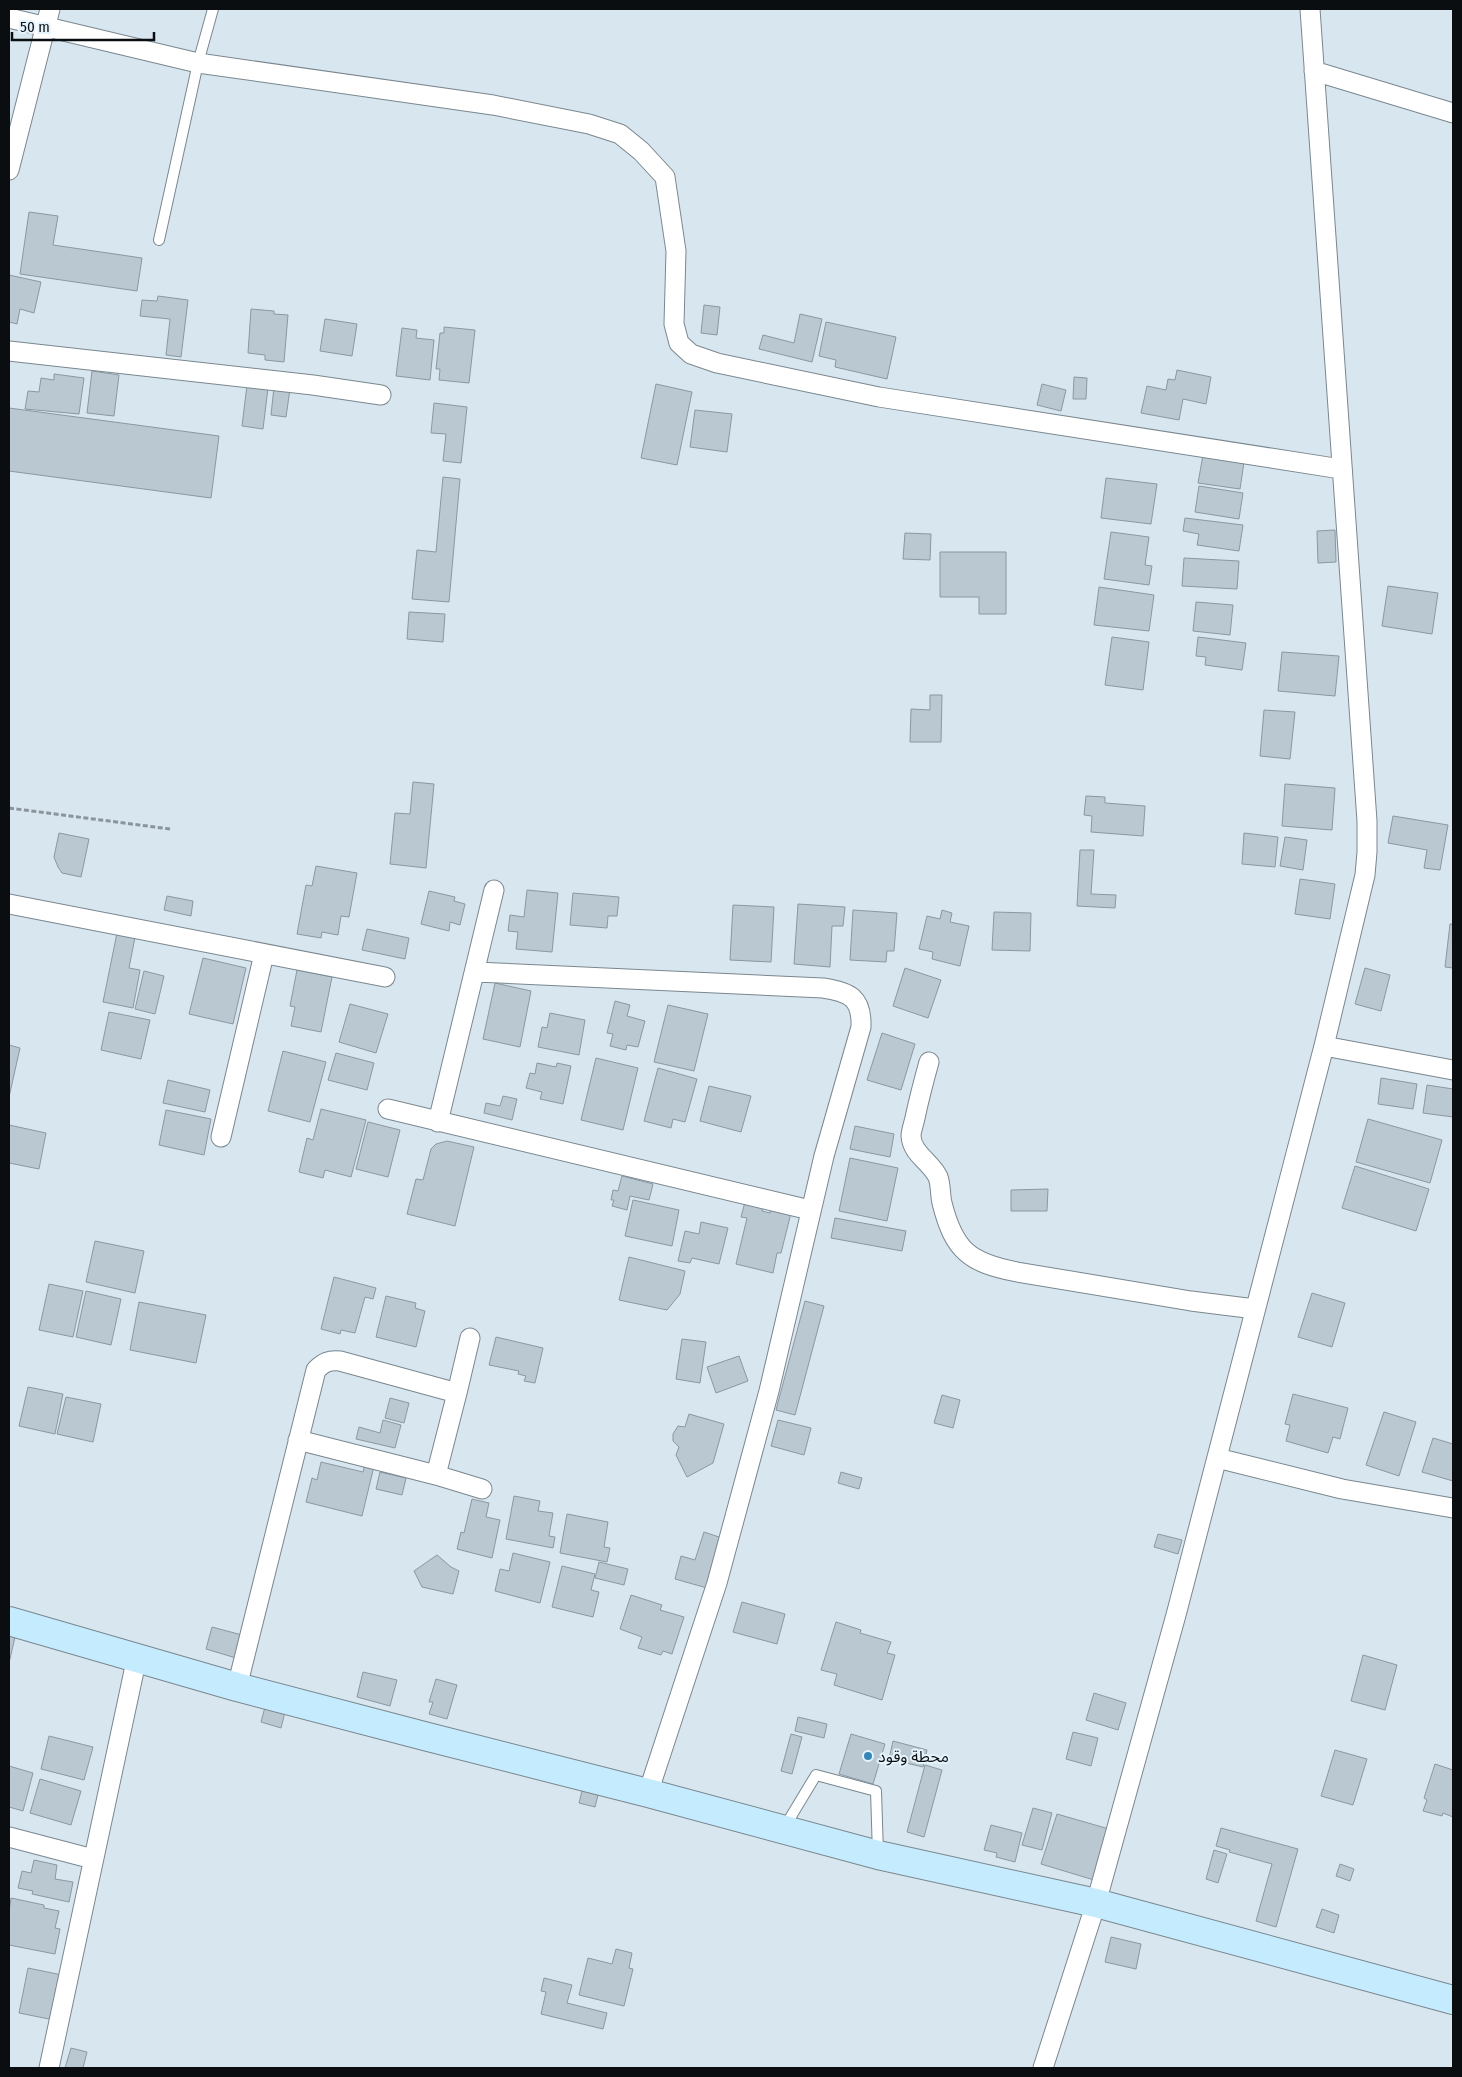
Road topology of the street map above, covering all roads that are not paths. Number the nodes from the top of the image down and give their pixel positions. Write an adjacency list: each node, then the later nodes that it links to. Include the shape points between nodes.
1 (213, 9): 5 (lane)
2 (1310, 9): 6 (street)
3 (9, 18): 4 (street)
4 (48, 18): 5 (street); 8 (street)
5 (198, 63): 9 (lane); 12 (street, via 493,105 589,124 620,134 665,176 676,251 674,324 679,343 692,354 717,363 879,397)
6 (1314, 71): 7 (street); 12 (street)
7 (1453, 113)
8 (9, 170)
9 (158, 240)
10 (9, 351): 11 (street)
11 (381, 395)
12 (1341, 469): 18 (street, via 1368,852)
13 (494, 890): 16 (street)
14 (9, 904): 15 (street)
15 (264, 954): 17 (street); 23 (street)
16 (476, 972): 22 (street); 24 (street, via 823,988 848,994 857,1001 861,1027)
17 (385, 977)
18 (1324, 1046): 20 (street); 25 (street)
19 (929, 1062): 25 (street, via 911,1136 914,1149 939,1179 948,1227 976,1261 1017,1272)
20 (1453, 1070)
21 (388, 1109): 22 (street)
22 (438, 1122): 24 (street)
23 (221, 1137)
24 (810, 1210): 36 (street, via 769,1391 716,1583)
25 (1255, 1310): 29 (street)
26 (470, 1338): 27 (street)
27 (457, 1393): 28 (street, via 331,1360 316,1370); 30 (street)
28 (298, 1440): 30 (street); 35 (street)
29 (1217, 1458): 32 (street, via 1342,1489); 41 (street)
30 (436, 1475): 31 (street)
31 (482, 1489)
32 (1453, 1508)
33 (9, 1621): 34 (main road)
34 (137, 1657): 35 (main road); 40 (street)
35 (237, 1687): 36 (main road)
36 (648, 1793): 37 (main road)
37 (783, 1829): 39 (main road); 39 (lane, via 816,1775 876,1791)
38 (9, 1837): 40 (street)
39 (878, 1855): 41 (main road)
40 (93, 1859): 43 (street)
41 (1096, 1903): 42 (main road); 44 (street)
42 (1453, 2000)
43 (49, 2068)
44 (1043, 2068)

